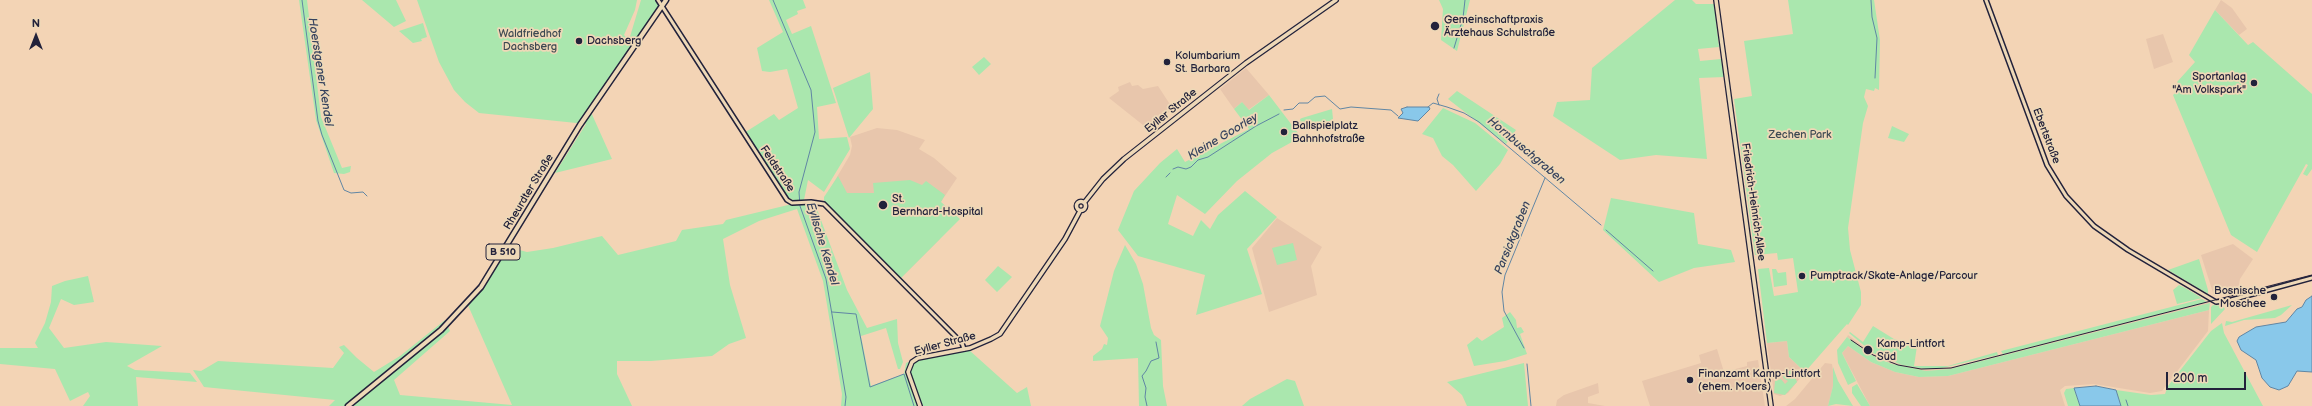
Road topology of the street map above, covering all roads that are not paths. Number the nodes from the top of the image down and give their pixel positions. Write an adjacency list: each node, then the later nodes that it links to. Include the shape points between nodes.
1 (658, 0): 6 (street, Feldstraße)
2 (666, 0): 6 (main road, Rheurdter Straße / B 510)
3 (1716, 0): 13 (main road, Friedrich-Heinrich-Allee)
4 (1986, 0): 9 (street, Ebertstraße, via 2040,148 2066,196 2085,218 2110,238 2213,301 2224,302)
5 (1334, 1): 7 (main road, Eyller Straße, via 1246,63 1129,155 1103,179)
6 (662, 6): 10 (street, Feldstraße, via 787,200 824,204 962,343); 11 (main road, Rheurdter Straße / B 510, via 580,125 481,287 441,330)
7 (1084, 203): 8 (main road, via 1086,208); 8 (main road, via 1077,205)
8 (1080, 211): 10 (main road, Eyller Straße, via 1074,224 1007,324 992,339)
9 (2312, 278)
10 (964, 349): 12 (main road, Eyller Straße, via 918,358 910,364 908,372)
11 (348, 406)
12 (920, 406)
13 (1771, 406)

